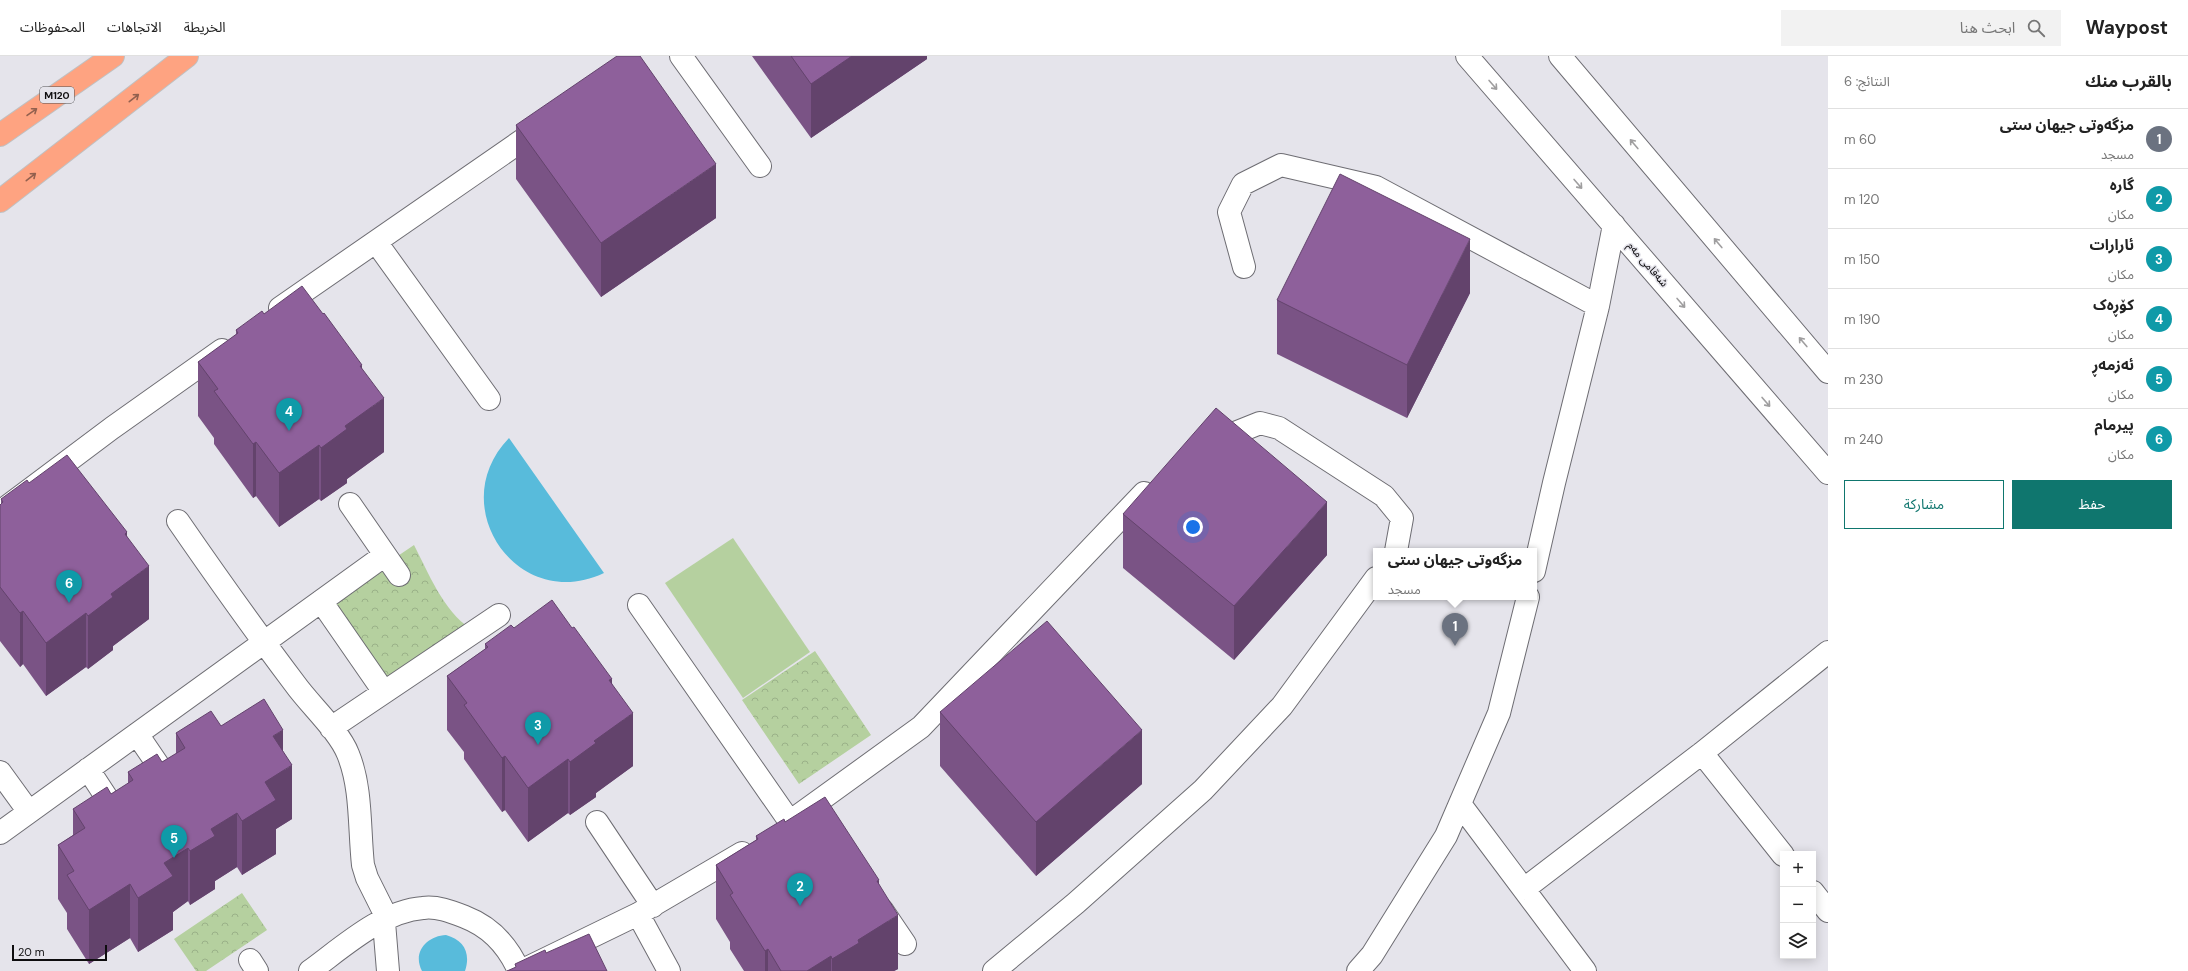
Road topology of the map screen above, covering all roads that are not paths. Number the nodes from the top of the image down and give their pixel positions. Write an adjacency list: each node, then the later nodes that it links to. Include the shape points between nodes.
1 (113, 56): 7 (highway, M120, one-way to 1)
2 (187, 56): 9 (highway, one-way to 2)
3 (681, 56): 8 (street)
4 (1467, 56): 10 (street, شەقامی مەم, one-way to 10)
5 (1560, 56): 16 (street, one-way to 5)
6 (560, 115): 11 (street)
7 (0, 135)
8 (760, 166)
9 (0, 201)
10 (1614, 225): 13 (street); 19 (street, شەقامی مەم, one-way to 19)
11 (376, 242): 14 (street); 17 (street)
12 (1244, 267): 13 (street, via 1229,212 1243,184 1281,165 1376,187)
13 (1598, 306): 26 (street)
14 (262, 321)
15 (238, 339): 22 (street, via 112,428)
16 (1828, 372)
17 (489, 399)
18 (1194, 450): 24 (street, via 1260,423 1279,428 1384,496 1402,518)
19 (1828, 473)
20 (1157, 480): 43 (street, via 921,727)
21 (350, 504): 25 (street)
22 (0, 512)
23 (178, 521): 33 (street)
24 (1397, 548)
25 (385, 555): 27 (street); 30 (street)
26 (1537, 558)
27 (398, 575)
28 (1373, 582): 62 (street, via 1282,706 1203,790 1076,903)
29 (1527, 600): 42 (street, via 1499,713)
30 (321, 601): 33 (street); 35 (street)
31 (639, 605): 47 (street)
32 (499, 616): 35 (street)
33 (264, 643): 36 (street); 37 (street)
34 (1828, 652): 38 (street)
35 (384, 692): 36 (street)
36 (331, 728): 56 (street, via 347,753 353,769 363,865 383,910)
37 (137, 734): 39 (street); 41 (street)
38 (1702, 753): 50 (street); 51 (street)
39 (88, 769): 44 (street); 45 (street)
40 (0, 772): 44 (street)
41 (170, 783)
42 (1460, 804): 51 (street); 63 (street, via 1446,836 1372,955)
43 (812, 806): 47 (street); 48 (street)
44 (29, 812): 49 (street)
45 (122, 822)
46 (597, 822): 54 (street)
47 (790, 822): 54 (street, via 759,847)
48 (825, 826)
49 (0, 833)
50 (1780, 851)
51 (1524, 889): 64 (street)
52 (869, 891): 57 (street)
53 (1816, 896): 55 (street)
54 (646, 910): 60 (street); 61 (street)
55 (1828, 911)
56 (384, 919): 58 (street); 59 (street); 60 (street, via 424,907 441,909 480,923 507,948)
57 (904, 944)
58 (310, 971)
59 (388, 971)
60 (520, 971)
61 (669, 971)
62 (994, 971)
63 (1358, 971)
64 (1585, 971)

